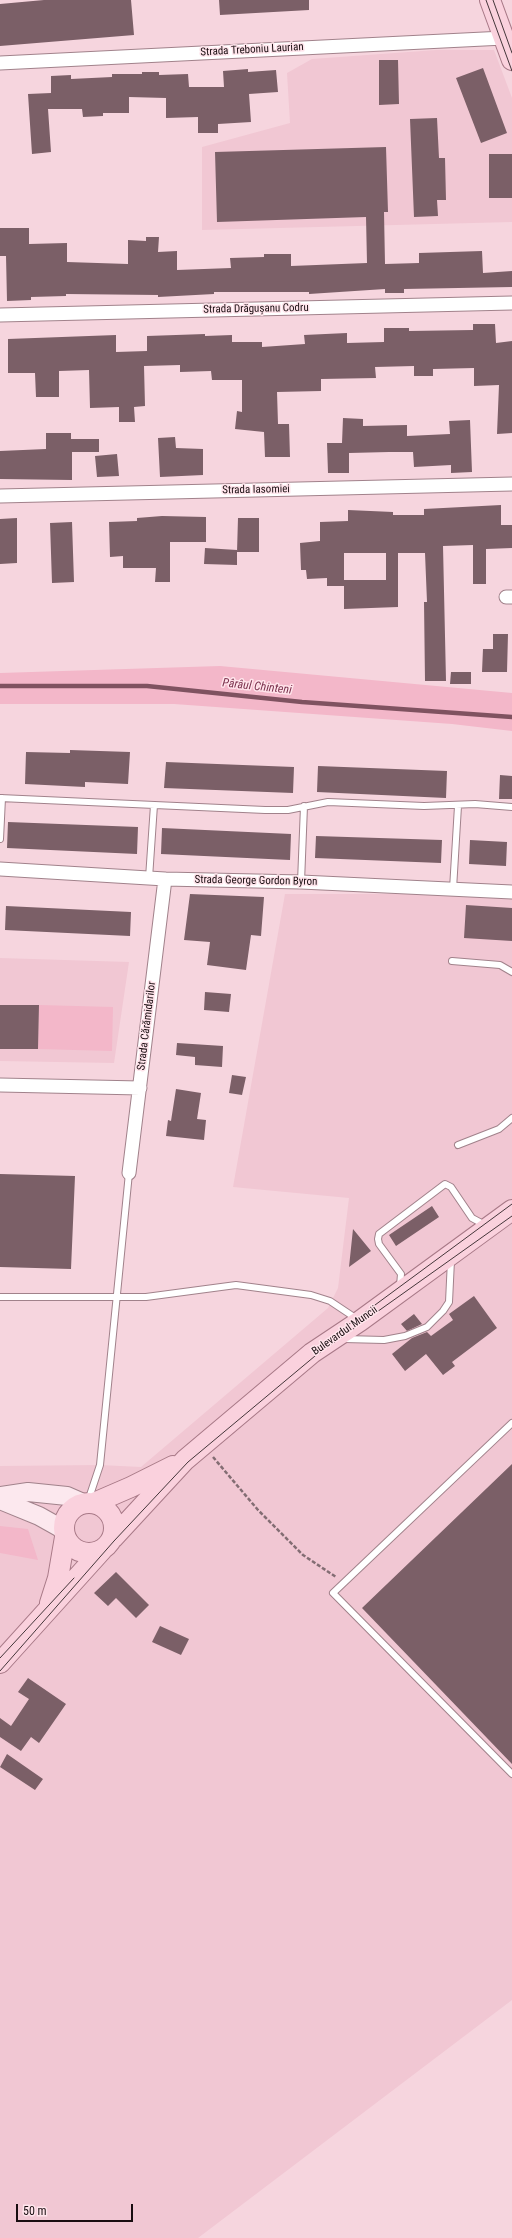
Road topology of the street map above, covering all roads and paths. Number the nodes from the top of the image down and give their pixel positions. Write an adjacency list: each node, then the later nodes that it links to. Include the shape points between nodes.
1 (490, 0): 2 (main road)
2 (504, 38): 3 (main road); 4 (street, Strada Treboniu Laurian)
3 (512, 60)
4 (0, 63)
5 (512, 303): 6 (street, Strada Drăgușanu Codru)
6 (0, 315)
7 (512, 484): 8 (street, Strada Iasomiei)
8 (0, 496)
9 (1, 798): 10 (lane); 14 (lane)
10 (154, 805): 11 (lane, via 280,810); 16 (lane)
11 (304, 806): 12 (lane, via 328,802); 18 (lane)
12 (458, 806): 13 (lane, via 475,804); 19 (lane)
13 (512, 807)
14 (0, 839)
15 (0, 869): 16 (street, Strada George Gordon Byron)
16 (149, 878): 17 (street, Strada George Gordon Byron)
17 (165, 880): 18 (street, Strada George Gordon Byron); 24 (street, Strada Cărămidarilor)
18 (301, 882): 19 (street, Strada George Gordon Byron)
19 (453, 889): 20 (street, Strada George Gordon Byron)
20 (512, 892)
21 (452, 961): 22 (lane, via 500,965)
22 (512, 972)
23 (0, 1085): 24 (street)
24 (140, 1088): 27 (street, Strada Cărămidarilor)
25 (512, 1118): 26 (lane, via 499,1129)
26 (458, 1145)
27 (129, 1173): 33 (lane)
28 (512, 1210): 29 (main road, Bulevardul Muncii)
29 (490, 1226): 30 (main road, Bulevardul Muncii); 31 (lane, via 472,1218 451,1187 445,1184 379,1234 380,1244 401,1274)
30 (450, 1255): 31 (main road, Bulevardul Muncii); 35 (lane, via 449,1302 428,1327 405,1336 384,1340)
31 (396, 1294): 34 (main road, Bulevardul Muncii)
32 (0, 1297): 33 (lane)
33 (116, 1298): 34 (lane, via 146,1297 236,1285 311,1295 330,1301); 41 (lane, via 100,1465)
34 (360, 1321): 35 (main road, Bulevardul Muncii)
35 (336, 1338): 37 (main road, Bulevardul Muncii, via 312,1353)
36 (512, 1423): 44 (lane)
37 (202, 1445): 38 (main road, Bulevardul Muncii); 44 (path, via 258,1510 302,1555)
38 (185, 1460): 41 (main road, Bulevardul Muncii, via 131,1487); 43 (main road, Bulevardul Muncii)
39 (0, 1496): 41 (main road, via 28,1492 67,1496)
40 (0, 1500): 42 (main road, via 39,1516)
41 (88, 1503): 42 (main road, via 70,1511 66,1518); 43 (main road, via 101,1505 112,1515 115,1530)
42 (64, 1533): 43 (main road, via 77,1550 85,1553); 45 (main road, Bulevardul Muncii, via 58,1578)
43 (107, 1544): 45 (main road, Bulevardul Muncii)
44 (345, 1582): 47 (lane, via 333,1593)
45 (47, 1610): 46 (main road, Bulevardul Muncii)
46 (0, 1663)
47 (512, 1774)

